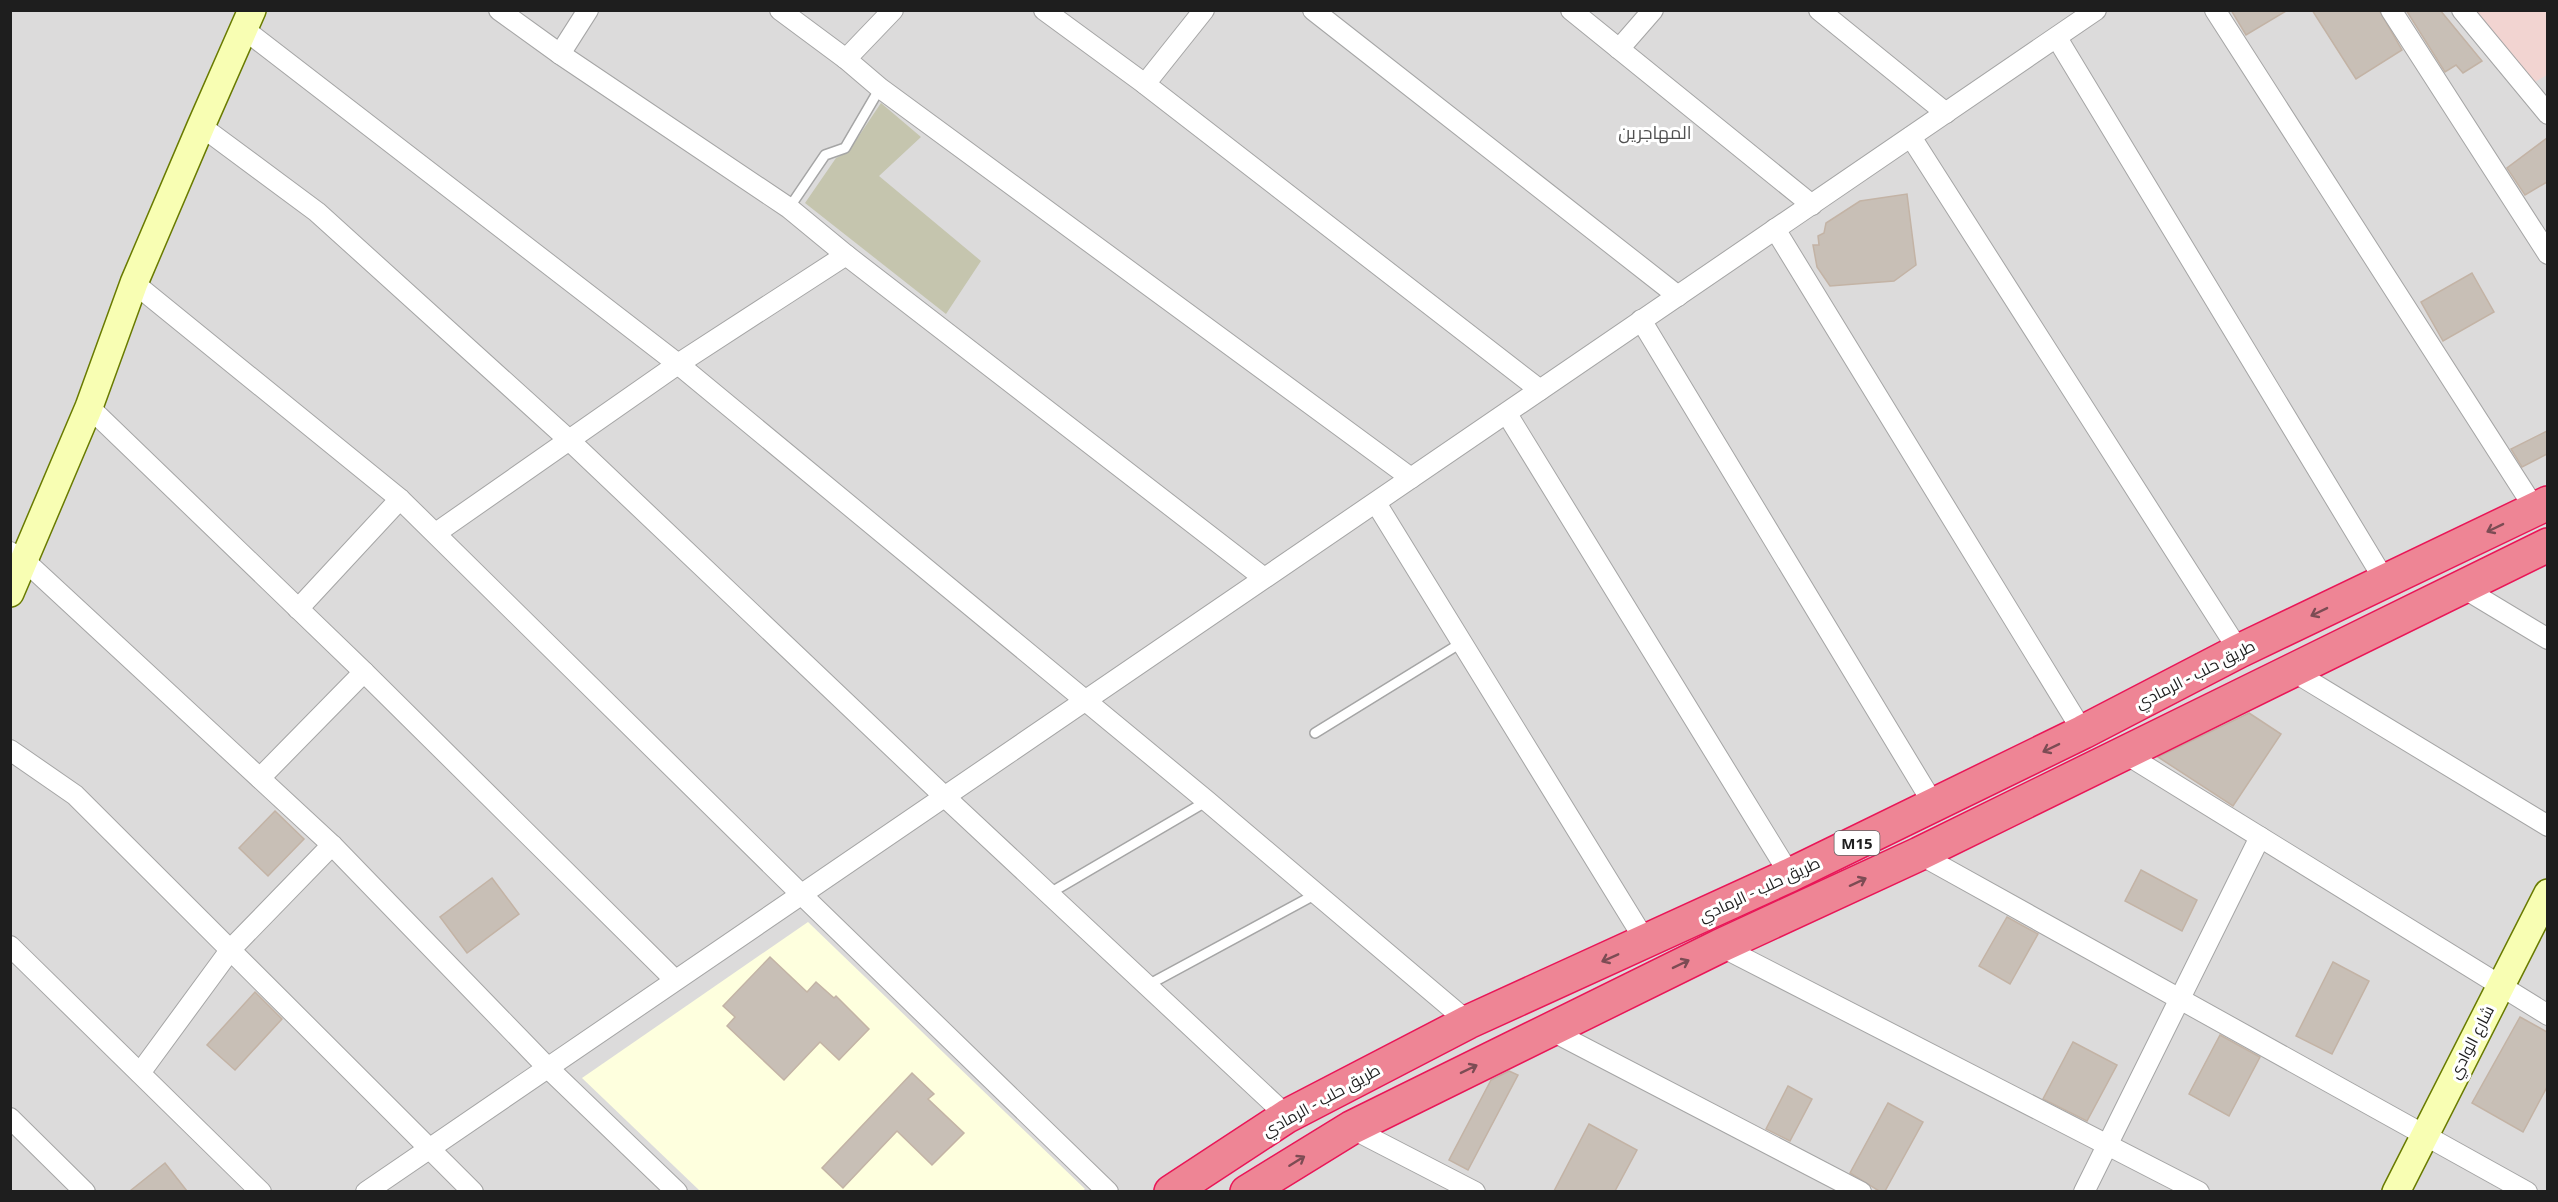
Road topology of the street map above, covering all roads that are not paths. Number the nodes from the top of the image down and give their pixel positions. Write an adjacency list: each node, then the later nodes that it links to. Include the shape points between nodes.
1 (499, 10): 18 (street)
2 (588, 10): 18 (street)
3 (780, 10): 19 (street)
4 (893, 10): 19 (street)
5 (1044, 10): 20 (street)
6 (1204, 10): 20 (street)
7 (1313, 10): 32 (street)
8 (1571, 10): 17 (street)
9 (1653, 10): 17 (street)
10 (1819, 10): 22 (street)
11 (2215, 10): 42 (street)
12 (2391, 10): 29 (street)
13 (2462, 10): 23 (street)
14 (2086, 13): 16 (street)
15 (249, 20): 24 (street); 34 (street)
16 (2057, 38): 22 (street); 47 (street)
17 (1619, 49): 26 (street)
18 (560, 54): 27 (street)
19 (846, 59): 21 (street)
20 (1145, 84): 35 (street)
21 (880, 88): 27 (lane, via 844,148 825,156); 39 (street)
22 (1946, 113): 25 (street)
23 (2547, 114)
24 (201, 126): 31 (street); 38 (street, via 317,212)
25 (1911, 137): 26 (street); 53 (street)
26 (1812, 205): 28 (street)
27 (789, 208): 30 (street)
28 (1775, 229): 32 (street); 57 (street)
29 (2547, 254)
30 (846, 255): 34 (street); 46 (street)
31 (134, 283): 36 (street); 40 (street)
32 (1678, 296): 33 (street)
33 (1641, 320): 35 (street); 64 (street)
34 (678, 364): 38 (street); 56 (street)
35 (1540, 390): 37 (street)
36 (89, 407): 45 (street); 50 (street)
37 (1507, 414): 39 (street); 69 (street)
38 (569, 440): 43 (street); 62 (street)
39 (1411, 478): 41 (street)
40 (400, 499): 43 (street); 50 (street)
41 (1376, 502): 46 (street); 52 (street)
42 (2541, 506): 47 (highway, طريق حلب - الرمادي / M15, one-way to 47)
43 (436, 533): 73 (street)
44 (2547, 545): 48 (highway, M15)
45 (18, 557): 49 (street); 61 (street)
46 (1264, 578): 56 (street)
47 (2385, 580): 53 (highway, طريق حلب - الرمادي / M15, one-way to 53)
48 (2460, 586): 51 (street); 54 (highway, M15)
49 (10, 593)
50 (298, 609): 55 (street)
51 (2547, 639)
52 (1461, 643): 58 (lane); 74 (street)
53 (2239, 651): 57 (highway, طريق حلب - الرمادي / M15)
54 (2291, 670): 60 (highway, M15); 65 (street)
55 (364, 672): 61 (street); 78 (street)
56 (1085, 701): 62 (street); 63 (street)
57 (2083, 732): 64 (highway, طريق حلب - الرمادي / M15, one-way to 64)
58 (1316, 733)
59 (10, 750): 77 (street, via 75,795)
60 (2124, 753): 66 (street); 68 (highway, M15)
61 (260, 778): 67 (street)
62 (945, 796): 70 (street); 73 (street)
63 (1207, 801): 70 (lane); 72 (street)
64 (1934, 805): 69 (highway, طريق حلب - الرمادي / M15)
65 (2547, 826)
66 (2260, 837): 80 (street); 81 (street)
67 (332, 845): 77 (street); 85 (street)
68 (1919, 854): 76 (highway, M15, one-way to 68); 81 (street)
69 (1790, 875): 74 (highway, طريق حلب - الرمادي / M15)
70 (1050, 893): 79 (street)
71 (2547, 893): 80 (street, شارع الوادي)
72 (1316, 894): 79 (lane); 83 (street)
73 (802, 895): 78 (street); 98 (street)
74 (1646, 942): 83 (highway, طريق حلب - الرمادي / M15, one-way to 83)
75 (10, 945): 86 (street)
76 (1720, 945): 84 (highway, M15, one-way to 76); 91 (street)
77 (231, 949): 86 (street); 92 (street)
78 (675, 980): 85 (street)
79 (1148, 985): 87 (street)
80 (2500, 985): 82 (street); 90 (street, شارع الوادي)
81 (2180, 999): 90 (street); 91 (street)
82 (2547, 1014)
83 (1468, 1022): 87 (highway, طريق حلب - الرمادي / M15)
84 (1548, 1029): 89 (highway, M15, one-way to 84); 102 (street)
85 (547, 1067): 92 (street); 97 (street)
86 (140, 1073): 94 (street)
87 (1287, 1116): 99 (highway, طريق حلب - الرمادي / M15)
88 (10, 1118): 93 (street)
89 (1351, 1128): 100 (highway, M15, one-way to 89); 101 (street)
90 (2425, 1135): 105 (street, شارع الوادي); 106 (street)
91 (2108, 1144): 103 (street); 104 (street)
92 (430, 1148): 95 (street); 96 (street)
93 (85, 1191)
94 (261, 1191)
95 (366, 1191)
96 (473, 1191)
97 (677, 1191)
98 (1108, 1191)
99 (1171, 1191)
100 (1247, 1191)
101 (1474, 1191)
102 (1860, 1191)
103 (2084, 1191)
104 (2199, 1191)
105 (2396, 1191)
106 (2527, 1191)

